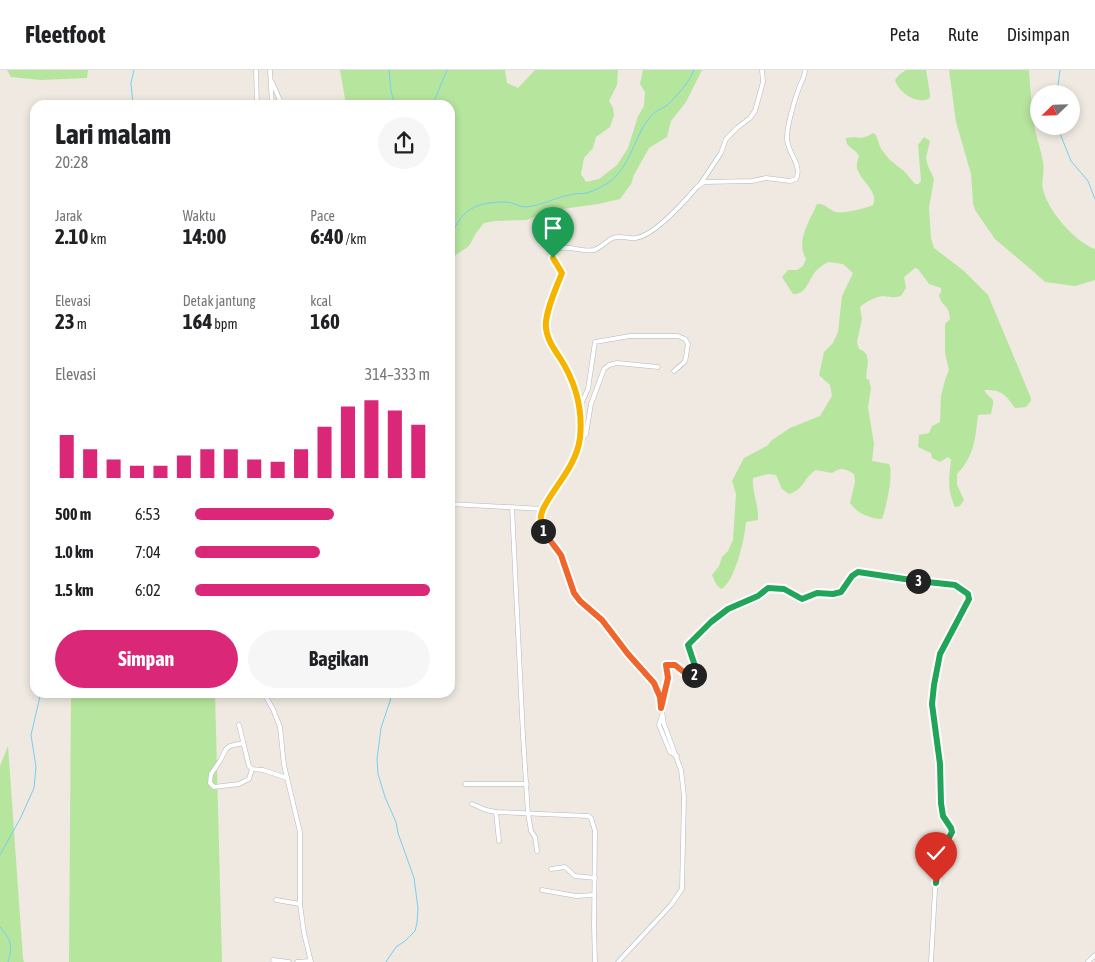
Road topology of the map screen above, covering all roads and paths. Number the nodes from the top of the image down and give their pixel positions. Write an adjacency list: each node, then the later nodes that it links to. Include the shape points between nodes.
1 (256, 70): 6 (street)
2 (270, 70): 5 (street)
3 (762, 70): 9 (street, via 763,82 755,111 726,139 721,154)
4 (806, 71): 9 (street, via 787,136 798,170 796,179)
5 (271, 80): 7 (street); 8 (street)
6 (257, 100)
7 (272, 100)
8 (280, 100)
9 (701, 183): 12 (street, via 657,228 646,234 635,238 615,237 594,250 560,249 553,252 562,273 546,318 546,329)
10 (658, 367): 13 (street, via 617,363 606,367 591,404 586,434)
11 (674, 371): 12 (street, via 687,360 688,344 678,336 630,336 595,342 588,389)
12 (580, 406): 13 (street)
13 (578, 445): 16 (street, via 568,470)
14 (455, 504): 15 (street)
15 (512, 507): 16 (street); 24 (street)
16 (544, 509): 18 (street, via 540,518 542,529 561,555 574,593 602,620 654,683)
17 (267, 698): 22 (street, via 280,727)
18 (661, 708): 42 (street, via 681,770 684,796 682,889); 43 (street, via 668,678 666,665 675,665 690,677 694,676 695,666 688,645 728,609 768,588 784,589 802,599 817,593 833,594 843,591 852,576 861,572 948,584 968,594 969,599 940,654 932,704 943,816 952,832 939,856 936,872)
19 (239, 725): 20 (street)
20 (243, 743): 21 (street); 21 (street, via 226,749 210,774 210,783 214,787 239,784 249,779)
21 (252, 769): 22 (street)
22 (287, 778): 35 (street, via 300,832)
23 (465, 784): 24 (street)
24 (526, 784): 27 (street)
25 (472, 804): 26 (street)
26 (496, 812): 27 (street); 28 (street)
27 (528, 814): 29 (street); 31 (street, via 591,818 595,831)
28 (499, 841)
29 (537, 851)
30 (551, 869): 31 (street, via 565,868 575,876)
31 (595, 878): 33 (street)
32 (542, 890): 33 (street, via 576,896)
33 (594, 895): 41 (street)
34 (276, 900): 35 (street)
35 (300, 904): 38 (street)
36 (1095, 955): 44 (street)
37 (273, 960): 39 (street)
38 (310, 961): 40 (street)
39 (289, 962)
40 (296, 962)
41 (595, 962)
42 (618, 962)
43 (931, 962)
44 (1088, 962)

